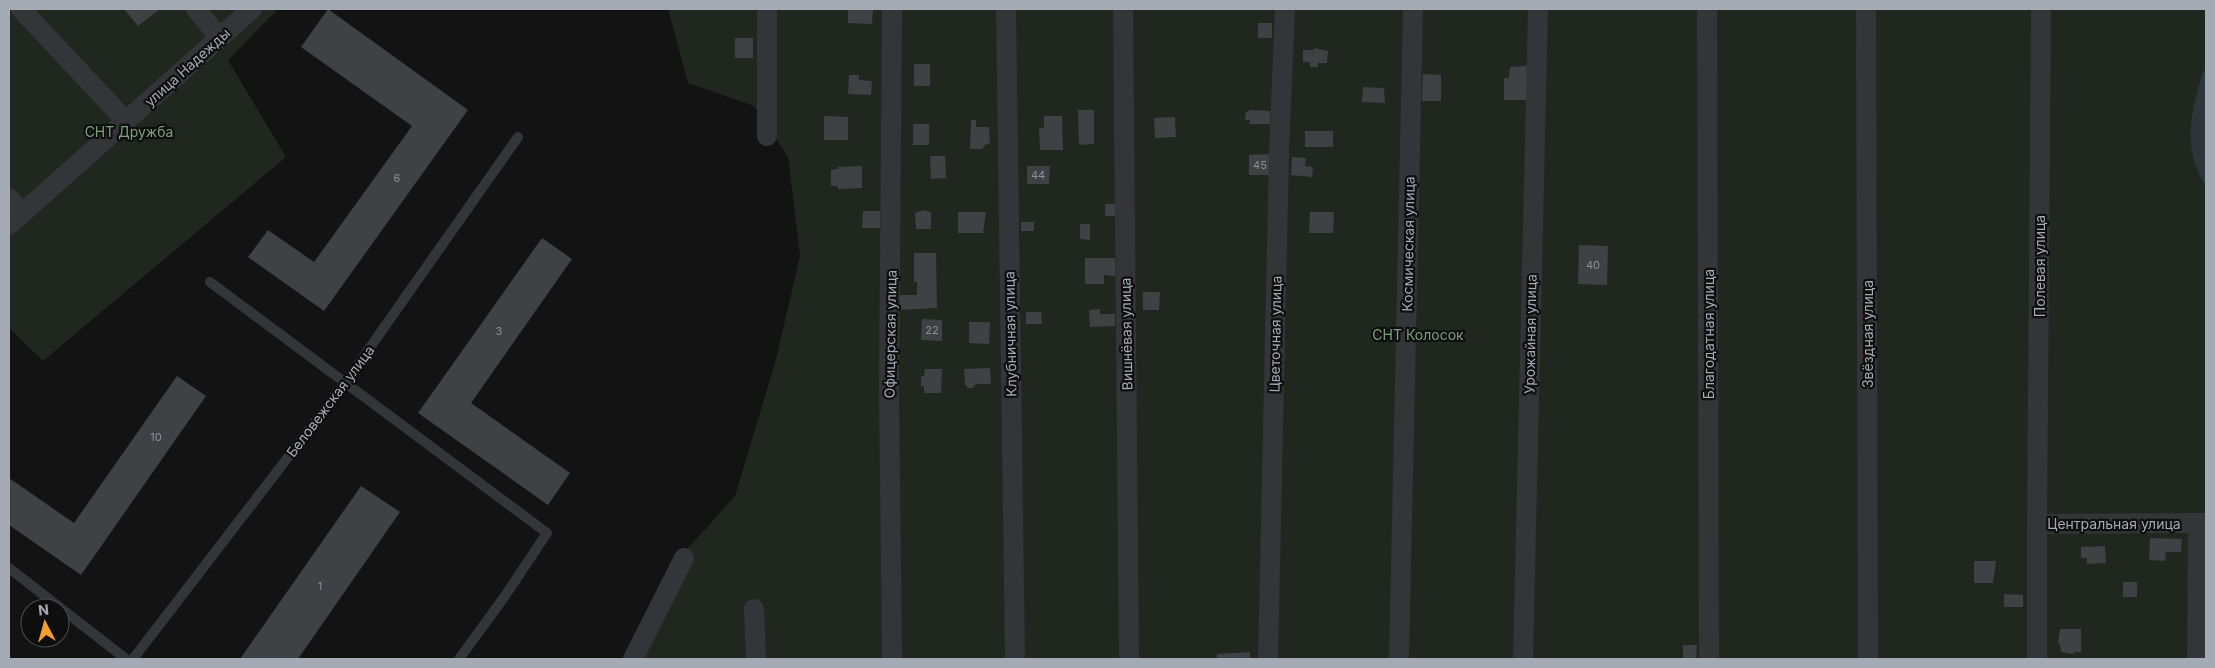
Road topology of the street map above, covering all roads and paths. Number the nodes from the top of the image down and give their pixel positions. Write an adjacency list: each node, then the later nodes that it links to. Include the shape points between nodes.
1 (21, 9): 15 (street)
2 (196, 9): 14 (street)
3 (252, 9): 14 (street, улица Надежды)
4 (767, 9): 16 (street)
5 (892, 9): 32 (street, Офицерская улица, via 889,388)
6 (1006, 9): 33 (street, Клубничная улица)
7 (1123, 9): 34 (street, Вишнёвая улица)
8 (1285, 9): 35 (street, Цветочная улица)
9 (1413, 9): 36 (street, Космическая улица)
10 (1538, 9): 37 (street, Урожайная улица)
11 (1707, 9): 38 (street, Благодатная улица)
12 (1866, 9): 39 (street, Звёздная улица)
13 (2041, 9): 23 (street, Полевая улица)
14 (219, 37): 15 (street, улица Надежды)
15 (126, 121): 19 (street, улица Надежды)
16 (766, 136)
17 (518, 137): 21 (lane, Беловежская улица)
18 (9, 198): 19 (street)
19 (15, 219)
20 (210, 282): 21 (lane)
21 (345, 383): 28 (lane, Беловежская улица); 29 (lane, via 547,533)
22 (2202, 523): 23 (street, Центральная улица); 41 (street)
23 (2037, 524): 40 (street, Центральная улица)
24 (684, 558): 30 (street)
25 (9, 568): 27 (lane)
26 (754, 610): 31 (street)
27 (126, 659)
28 (134, 659)
29 (459, 659)
30 (633, 659)
31 (756, 659)
32 (892, 659)
33 (1015, 659)
34 (1129, 659)
35 (1268, 659)
36 (1399, 659)
37 (1523, 659)
38 (1709, 659)
39 (1868, 659)
40 (2037, 659)
41 (2197, 659)

